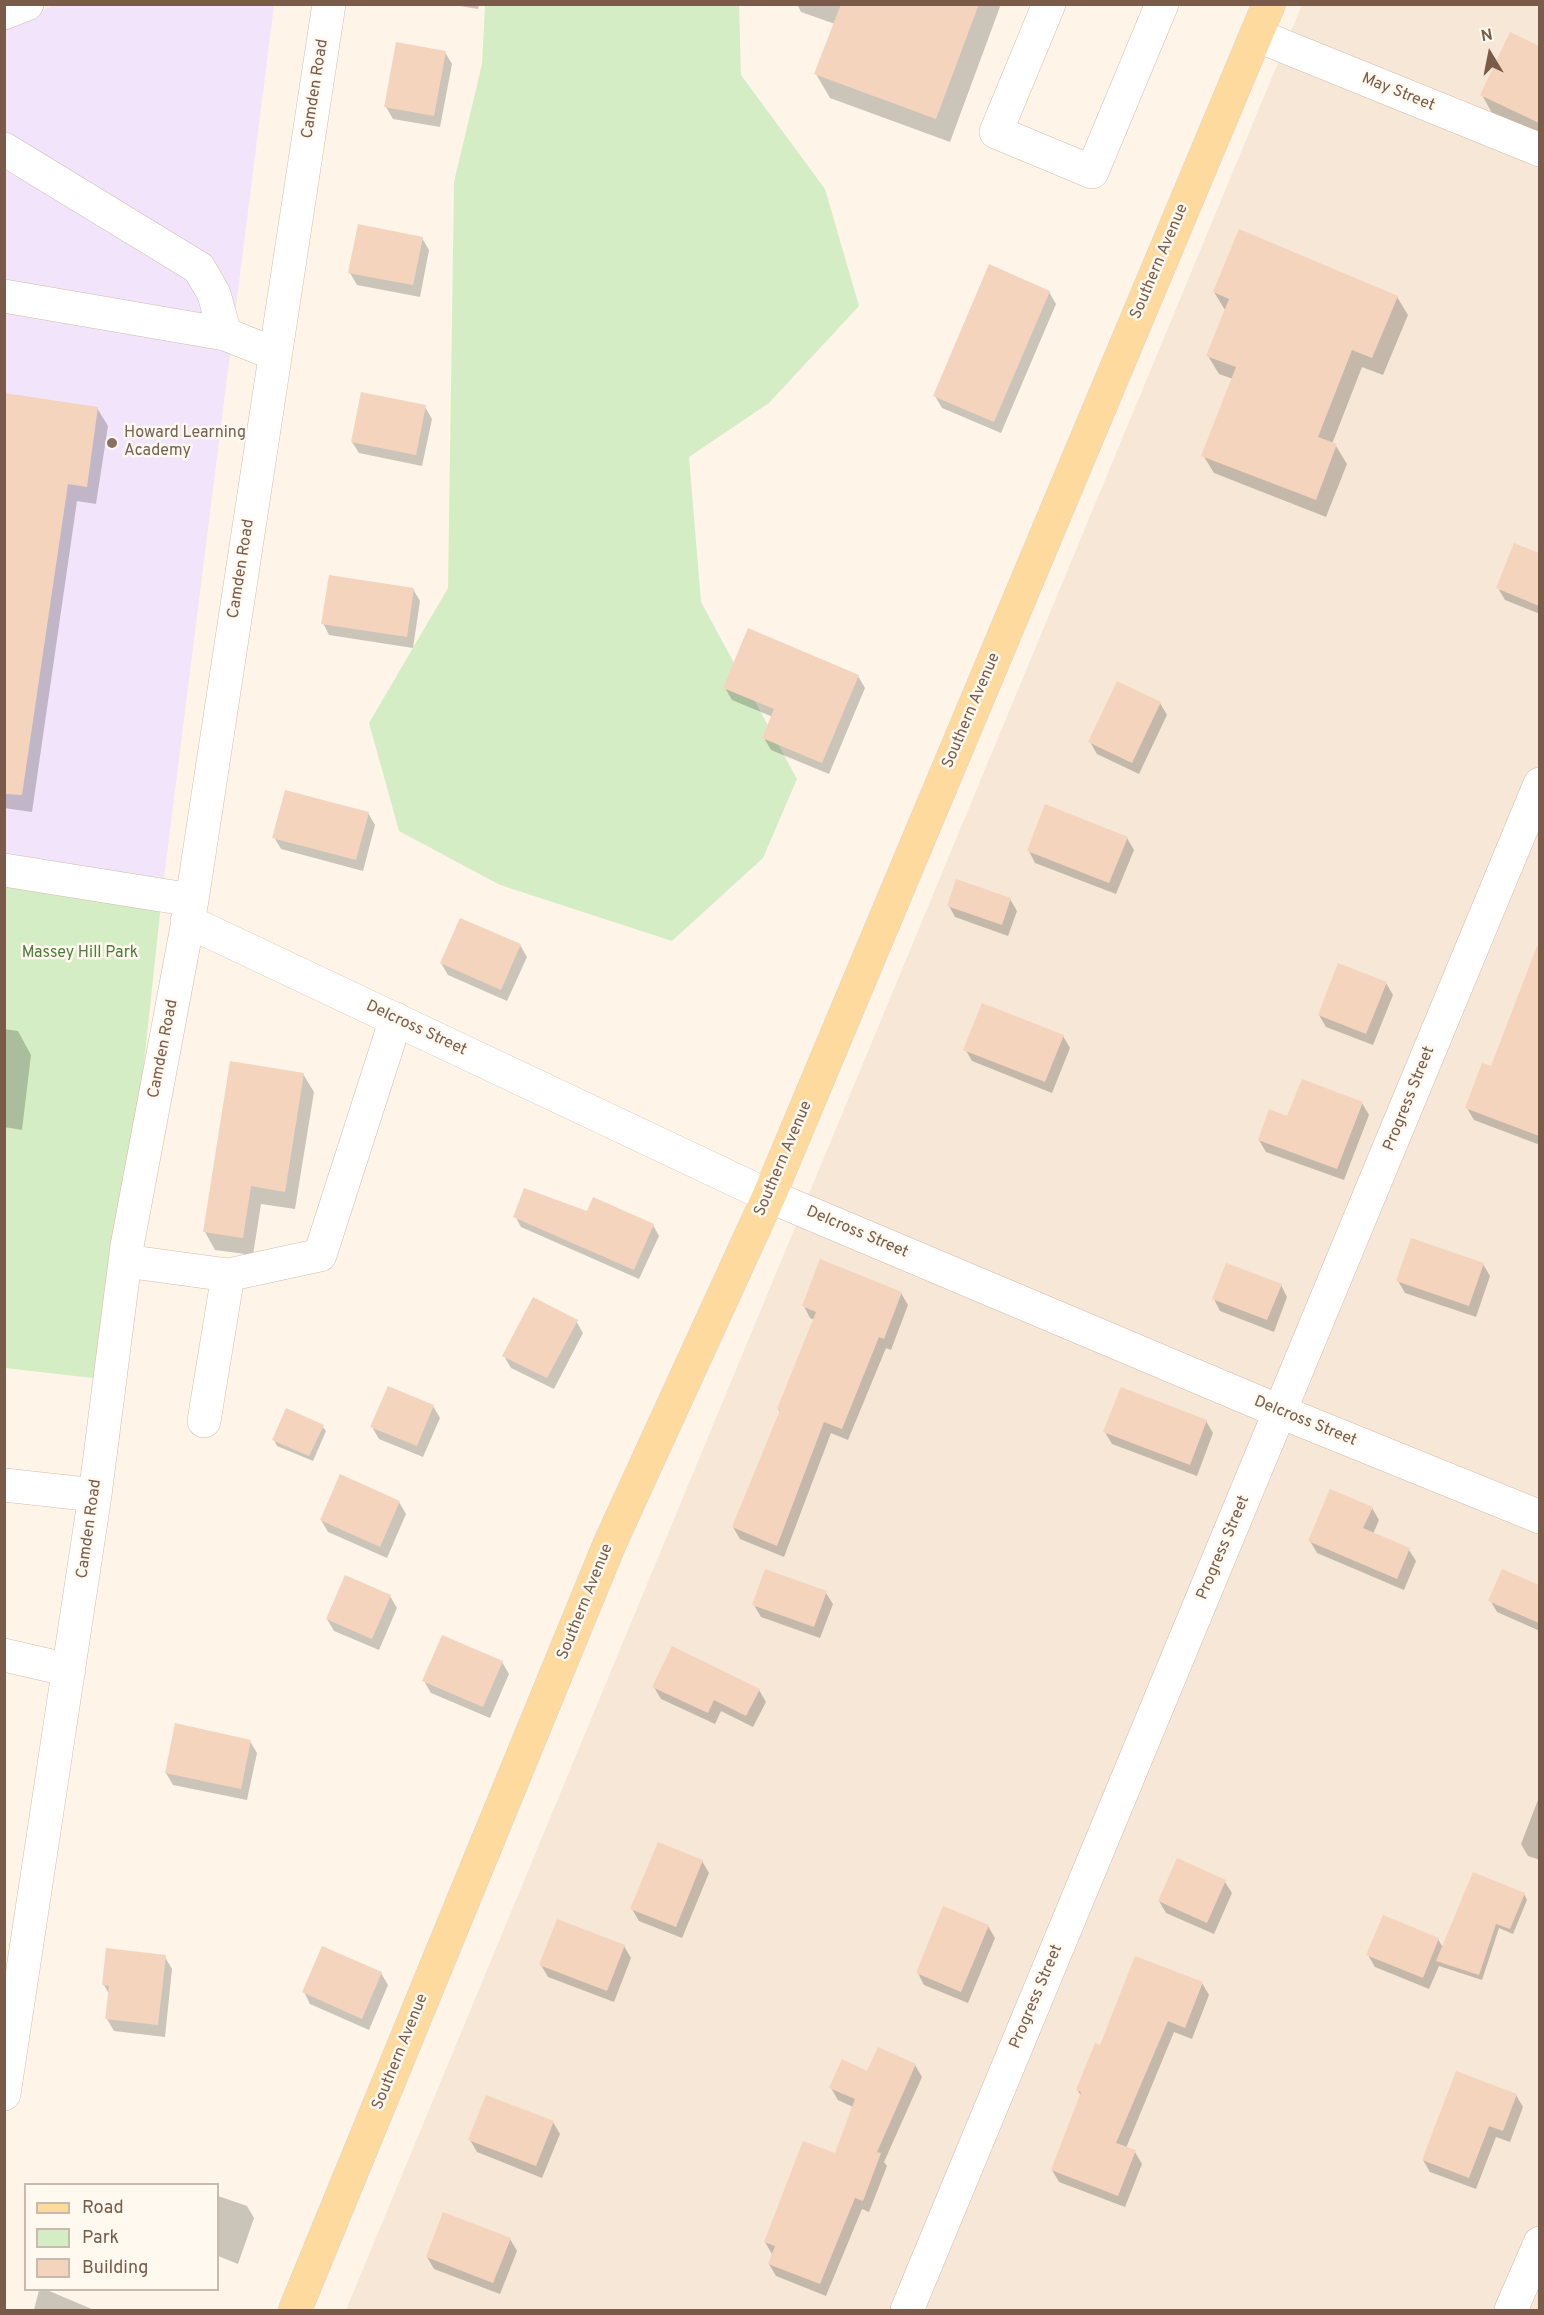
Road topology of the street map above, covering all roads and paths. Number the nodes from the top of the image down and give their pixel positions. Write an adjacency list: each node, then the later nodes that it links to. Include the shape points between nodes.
1 (27, 4): 6 (street)
2 (329, 4): 12 (street, Camden Road)
3 (1049, 4): 4 (street, via 996,132 1092,172)
4 (1162, 4)
5 (1269, 4): 7 (main road, Southern Avenue)
6 (4, 13)
7 (1256, 35): 9 (street, May Street); 17 (main road, Southern Avenue)
8 (4, 150): 11 (street, via 199,268 214,294)
9 (1539, 150)
10 (4, 296): 11 (street)
11 (225, 334): 12 (street)
12 (275, 354): 15 (street, Camden Road)
13 (1539, 784): 20 (street, Progress Street)
14 (4, 870): 15 (street, Delcross Street)
15 (190, 910): 16 (street, Delcross Street); 18 (street, Camden Road)
16 (396, 1019): 17 (street, Delcross Street); 19 (street, via 320,1255)
17 (769, 1196): 20 (street, Delcross Street); 29 (main road, Southern Avenue, via 610,1543)
18 (125, 1261): 19 (street); 23 (street, Camden Road)
19 (228, 1275): 21 (street)
20 (1281, 1412): 24 (street, Delcross Street); 30 (street, Progress Street)
21 (204, 1421)
22 (4, 1485): 23 (street)
23 (95, 1495): 26 (street, Camden Road)
24 (1539, 1517)
25 (4, 1655): 26 (street)
26 (69, 1671): 27 (street, Camden Road)
27 (4, 2094)
28 (1539, 2243): 31 (street)
29 (295, 2310)
30 (907, 2310)
31 (1511, 2310)

